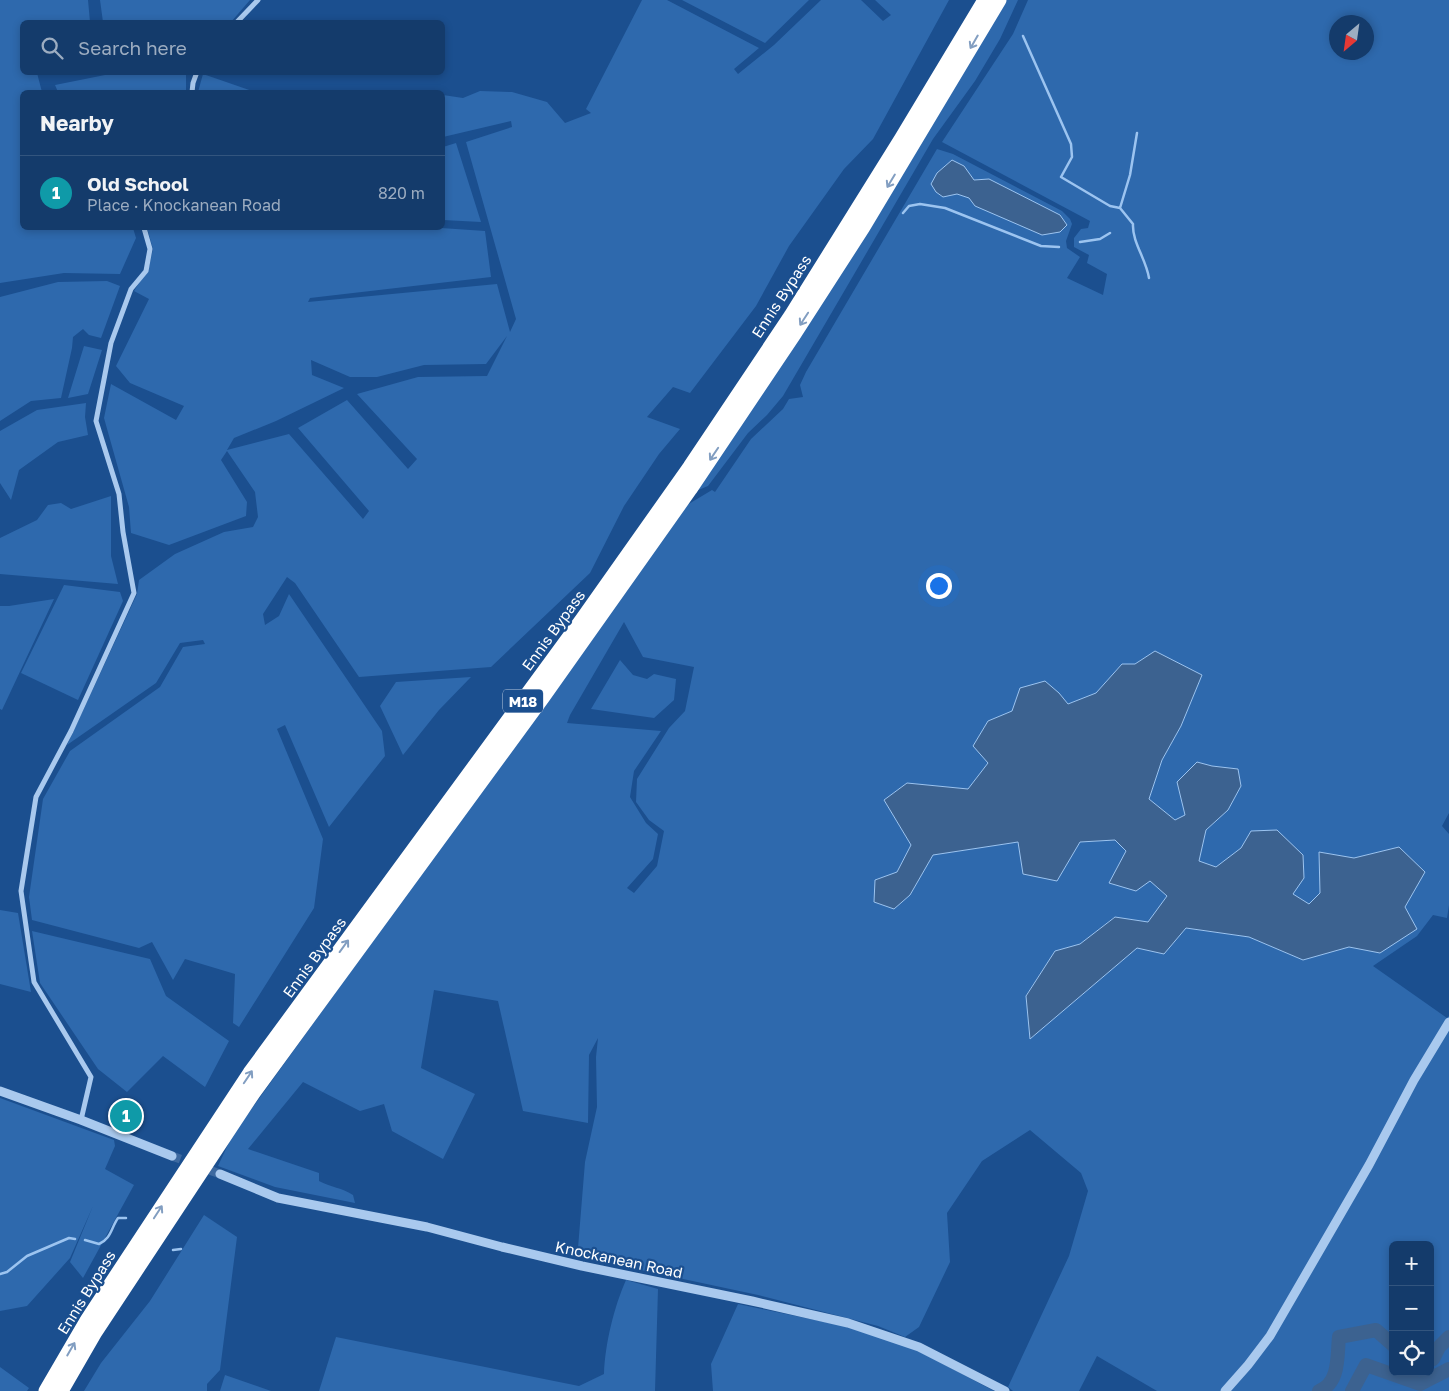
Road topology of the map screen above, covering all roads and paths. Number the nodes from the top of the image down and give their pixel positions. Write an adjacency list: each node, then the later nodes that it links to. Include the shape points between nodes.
1 (258, 0): 4 (street)
2 (985, 0): 13 (highway, Ennis Bypass / M18, one-way to 2, via 88,1320 250,1073 577,628 690,467 796,307)
3 (999, 0): 14 (highway, Ennis Bypass / M18, one-way to 14, via 863,227 690,489 542,698 253,1093)
4 (239, 20)
5 (196, 75): 6 (street)
6 (192, 90)
7 (145, 230): 10 (street, via 150,249 146,271 131,288 111,343 96,421 119,494 134,593 71,731 36,797 21,891 34,982 91,1077)
8 (1449, 1022): 16 (street, via 1270,1336)
9 (0, 1091): 10 (street)
10 (81, 1120): 11 (street)
11 (172, 1156)
12 (220, 1174): 15 (street, Knockanean Road, via 278,1198 428,1227 502,1248 848,1323 919,1347)
13 (46, 1391)
14 (60, 1391)
15 (1005, 1391)
16 (1225, 1391)

